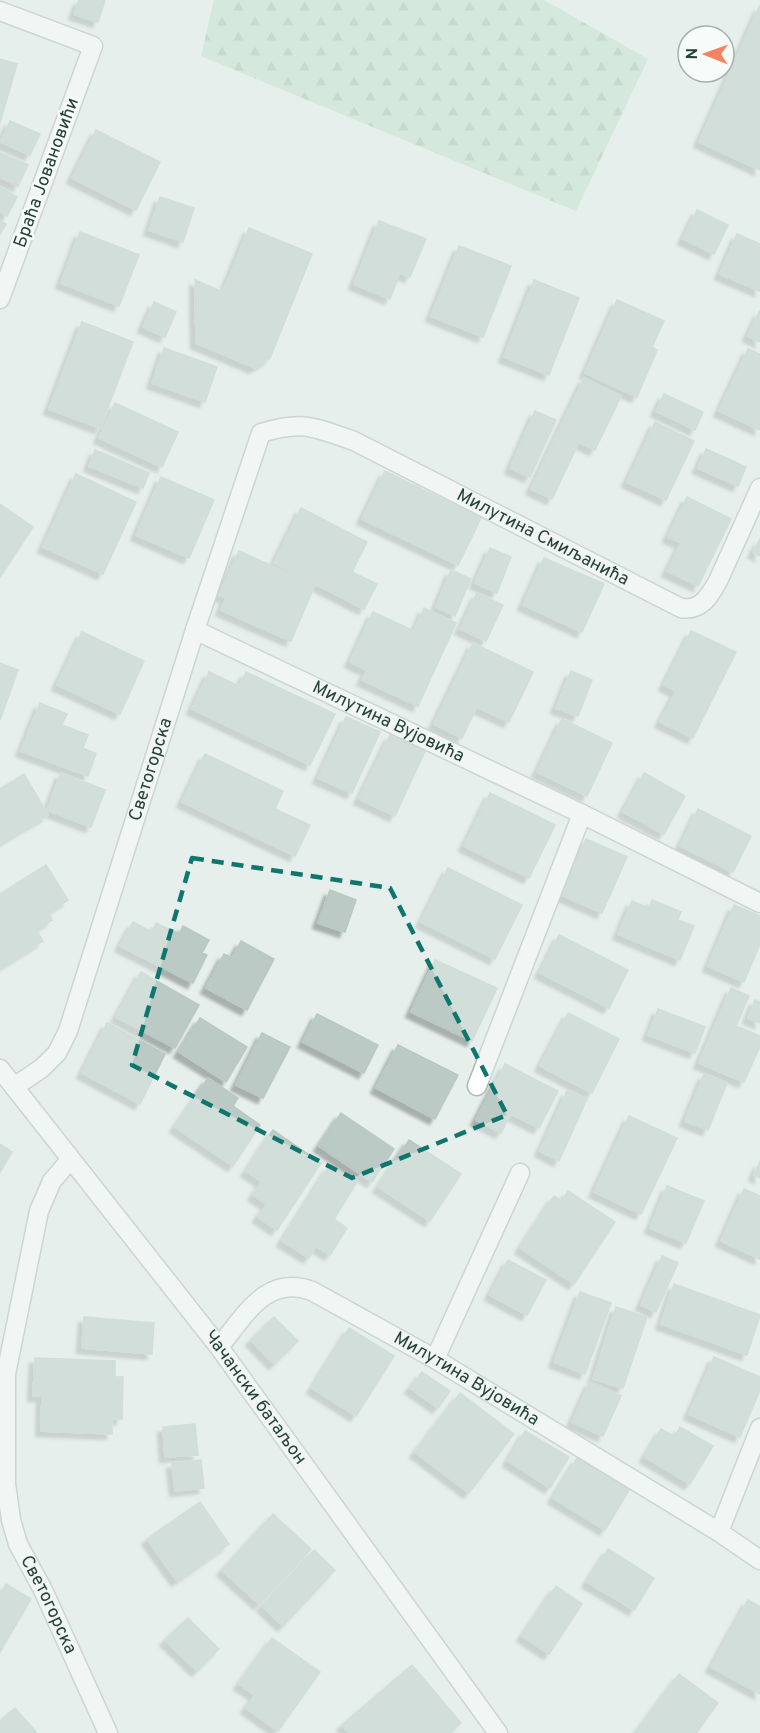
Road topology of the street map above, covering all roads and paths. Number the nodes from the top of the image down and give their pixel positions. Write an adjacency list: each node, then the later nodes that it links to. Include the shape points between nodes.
1 (0, 11): 2 (street, Браћа Јовановићи, via 93,46)
2 (0, 300)
3 (261, 434): 4 (street, Милутина Смиљанића, via 285,426 309,426 354,441 681,608 690,609 700,606 718,581); 5 (street, Светогорска)
4 (760, 488)
5 (195, 630): 6 (street, Милутина Вујовића); 10 (street, Светогорска, via 68,1031 57,1053)
6 (582, 814): 7 (street, Милутина Вујовића); 9 (street)
7 (760, 903)
8 (0, 1069): 10 (street, Чачански батаљон)
9 (477, 1086)
10 (14, 1087): 11 (street, Чачански батаљон)
11 (70, 1160): 13 (street, Чачански батаљон); 15 (street, Светогорска, via 52,1181 39,1211)
12 (520, 1173): 14 (street)
13 (219, 1347): 14 (street, Милутина Вујовића, via 263,1296 284,1286 299,1286); 20 (street, Чачански батаљон)
14 (435, 1359): 17 (street, Милутина Вујовића)
15 (3, 1373): 19 (street, Светогорска, via 6,1484 18,1544)
16 (760, 1428): 17 (street)
17 (719, 1532): 18 (street, Милутина Вујовића)
18 (760, 1560)
19 (107, 1729)
20 (498, 1733)

